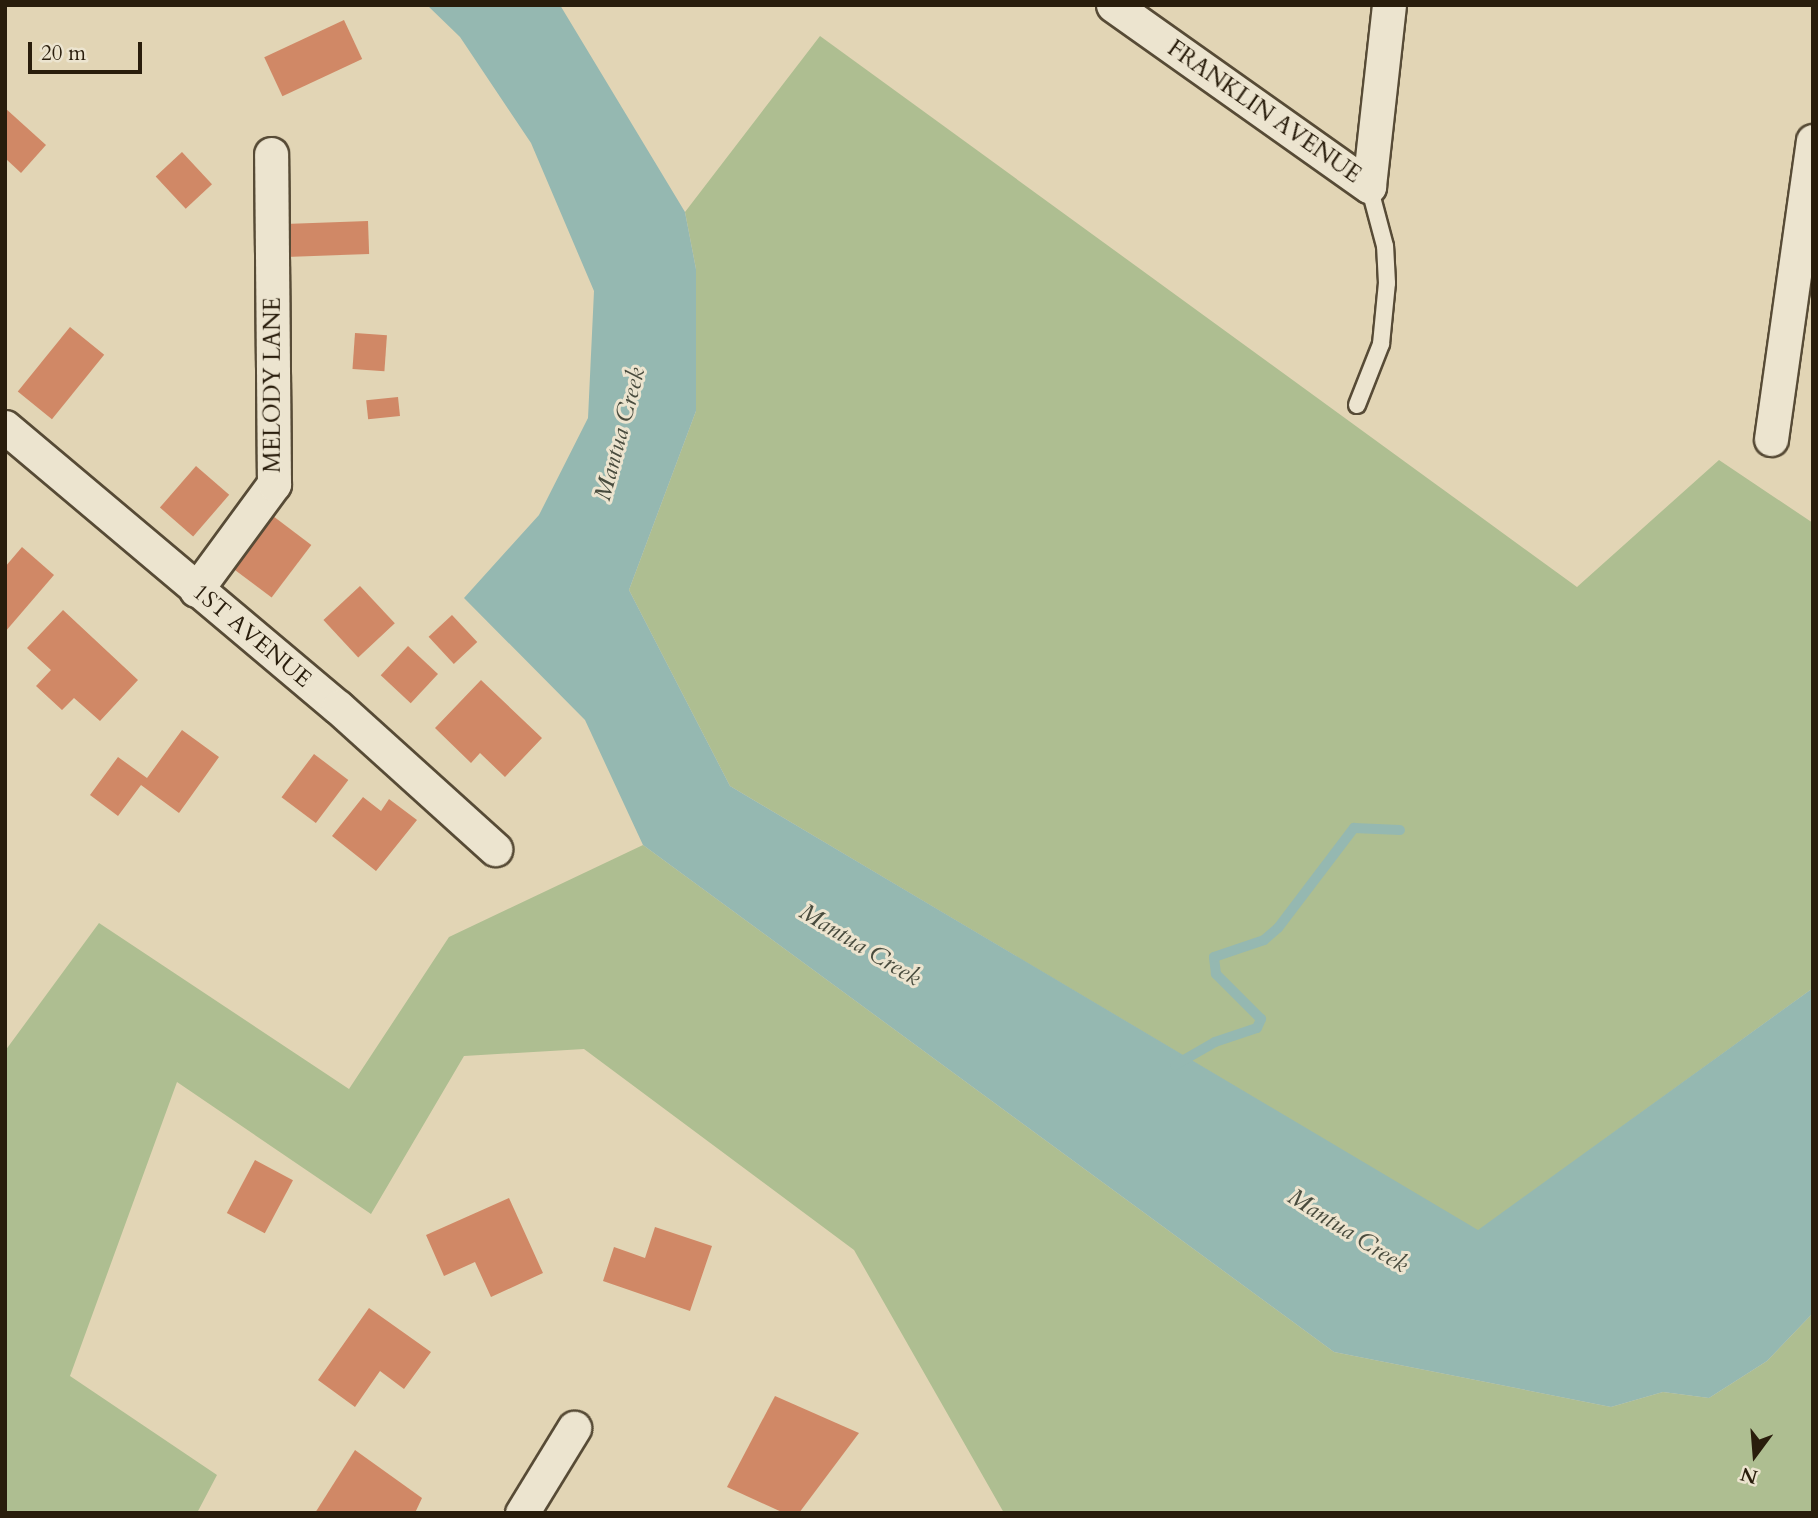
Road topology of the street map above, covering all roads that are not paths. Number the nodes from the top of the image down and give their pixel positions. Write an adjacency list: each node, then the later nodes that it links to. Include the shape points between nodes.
1 (1113, 5): 5 (street, FRANKLIN AVENUE)
2 (1389, 5): 5 (street, FRANKLIN AVENUE)
3 (1813, 141): 8 (street)
4 (271, 154): 9 (street, MELODY LANE, via 274,484)
5 (1369, 186): 6 (lane, via 1385,246 1387,283 1381,344)
6 (1357, 405)
7 (5, 427): 9 (street, 1ST AVENUE)
8 (1771, 439)
9 (196, 590): 10 (street, 1ST AVENUE)
10 (495, 849)
11 (574, 1428): 12 (street)
12 (522, 1513)

